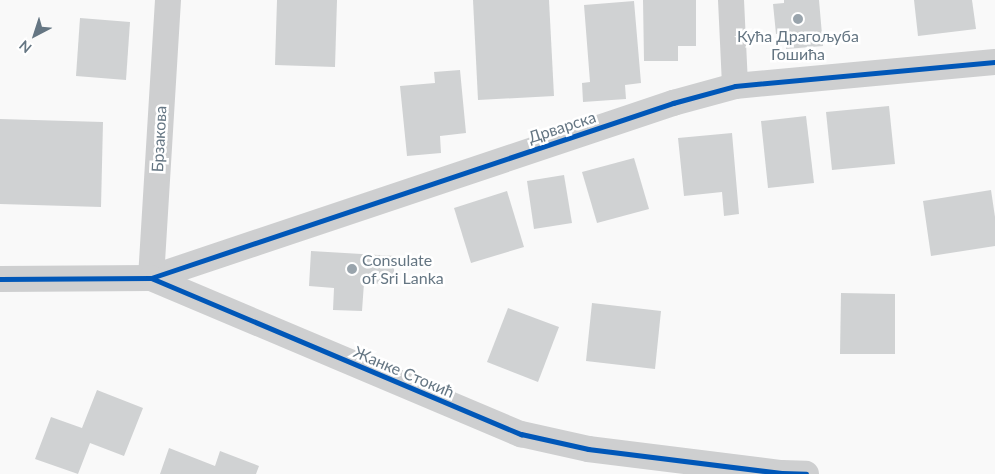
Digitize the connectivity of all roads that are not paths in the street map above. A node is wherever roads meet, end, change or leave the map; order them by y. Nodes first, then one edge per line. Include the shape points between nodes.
1 (168, 0) edge
2 (730, 0) edge
3 (995, 62) edge
4 (736, 86) junction
5 (151, 278) junction
6 (0, 279) edge
7 (782, 474) edge
8 (806, 474) edge

1 - 5 street, Брзакова
2 - 4 street
3 - 4 street, Дрварска
4 - 5 street, Дрварска via 673,103
5 - 6 street, Жанке Стокић
5 - 7 street, Жанке Стокић via 521,434 588,449
7 - 8 street, Жанке Стокић

